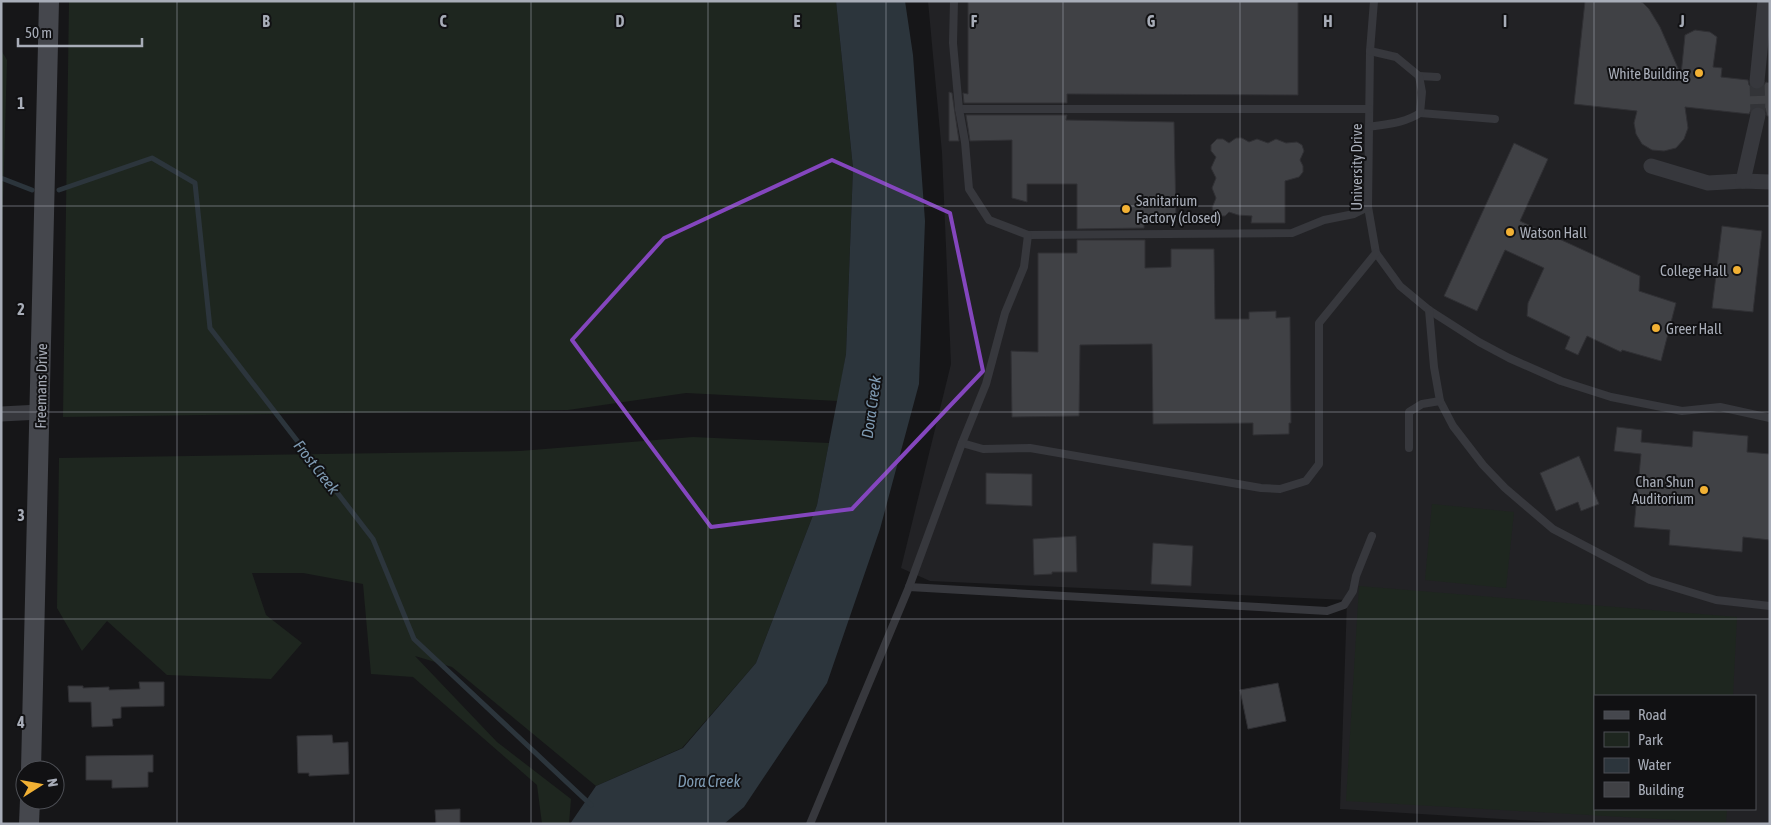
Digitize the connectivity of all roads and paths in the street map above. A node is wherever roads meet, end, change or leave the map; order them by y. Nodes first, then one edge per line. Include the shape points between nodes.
1 (50, 1) edge
2 (954, 1) edge
3 (1374, 1) edge
4 (1765, 1) edge
5 (1370, 51) junction
6 (1419, 76) junction
7 (1438, 77) dead end
8 (1758, 81) tunnel mouth
9 (959, 109) junction
10 (1369, 109) junction
11 (1420, 113) junction
12 (1758, 115) tunnel mouth
13 (1495, 119) dead end
14 (1369, 127) junction
15 (1652, 166) dead end
16 (1743, 181) junction
17 (1770, 182) edge
18 (1368, 207) junction
19 (1028, 235) junction
20 (1376, 253) junction
21 (1429, 310) junction
22 (1440, 401) junction
23 (40, 412) junction
24 (1, 414) edge
25 (1770, 418) edge
26 (962, 443) junction
27 (1409, 448) dead end
28 (1372, 536) dead end
29 (909, 587) junction
30 (1770, 606) edge
31 (31, 760) edge
32 (30, 810) edge
33 (29, 824) edge
34 (810, 824) edge

1 - 23 main road, Freemans Drive
2 - 9 lane via 953,43
3 - 5 lane, University Drive
4 - 8 street
5 - 6 lane via 1396,57
5 - 10 lane, University Drive
6 - 7 lane
6 - 11 lane via 1422,92
9 - 10 lane
9 - 19 lane via 969,189 989,220
10 - 14 lane, University Drive
11 - 13 lane
11 - 14 lane via 1392,124
12 - 16 street
14 - 18 lane, University Drive
15 - 16 street via 1708,183
16 - 17 street
18 - 19 lane via 1292,233
18 - 20 lane, University Drive
19 - 26 lane via 1024,267 1005,313 986,384
20 - 21 lane, University Drive via 1400,286
20 - 26 lane via 1319,323 1319,464 1306,482 1280,489 1261,488 1030,448 983,449
21 - 22 lane
21 - 25 lane, University Drive via 1509,358 1561,381 1611,397 1682,411 1720,407
22 - 27 lane via 1422,404 1409,412
22 - 30 lane via 1453,426 1483,465 1504,488 1553,529 1650,580 1716,600
23 - 24 street
23 - 31 main road, Freemans Drive
26 - 29 lane
28 - 29 lane via 1356,576 1354,591 1344,605 1327,610
29 - 34 lane
32 - 33 main road

